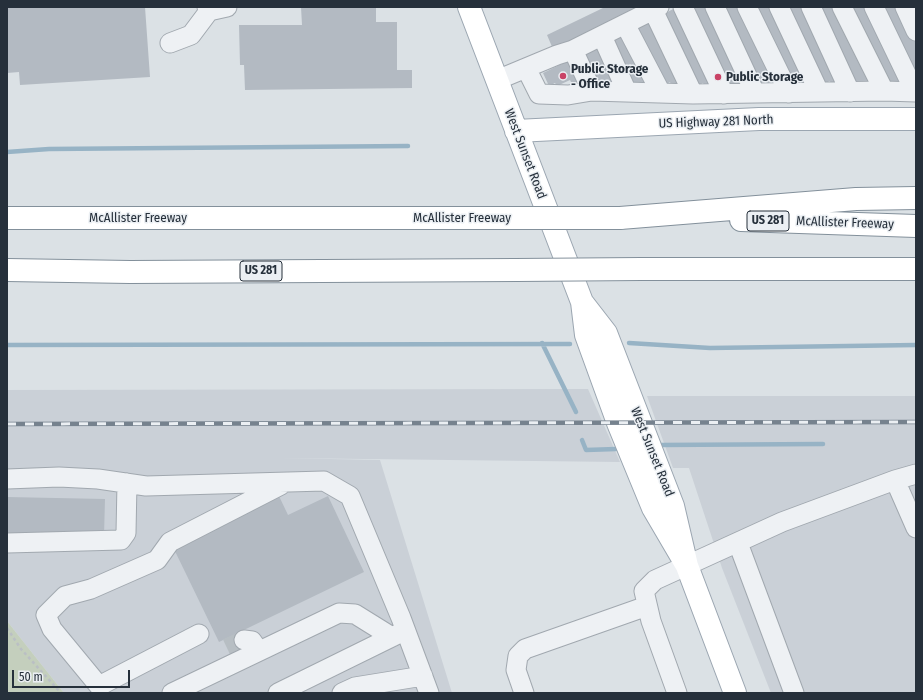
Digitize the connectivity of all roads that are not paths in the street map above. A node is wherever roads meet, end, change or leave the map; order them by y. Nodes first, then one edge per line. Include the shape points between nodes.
1 (227, 7) edge
2 (469, 7) edge
3 (683, 7) edge
4 (715, 7) edge
5 (747, 7) edge
6 (779, 7) edge
7 (811, 7) edge
8 (842, 7) edge
9 (874, 7) edge
10 (905, 7) edge
11 (208, 9) edge
12 (656, 9) edge
13 (625, 24) junction
14 (916, 31) edge
15 (602, 36) junction
16 (170, 43) dead end
17 (573, 50) junction
18 (526, 68) junction
19 (497, 80) junction
20 (592, 91) junction
21 (884, 91) junction
22 (627, 92) junction
23 (819, 92) junction
24 (850, 92) junction
25 (916, 92) edge
26 (661, 93) junction
27 (755, 93) junction
28 (789, 93) junction
29 (693, 94) junction
30 (724, 94) junction
31 (916, 119) edge
32 (516, 131) junction
33 (916, 198) edge
34 (7, 218) edge
35 (620, 218) junction
36 (916, 226) edge
37 (916, 269) edge
38 (7, 270) edge
39 (916, 474) edge
40 (7, 479) edge
41 (895, 480) junction
42 (286, 482) junction
43 (127, 483) junction
44 (916, 528) edge
45 (7, 543) edge
46 (738, 543) junction
47 (687, 566) junction
48 (647, 606) junction
49 (399, 633) junction
50 (199, 634) dead end
51 (244, 640) dead end
52 (259, 651) junction
53 (426, 685) edge
54 (102, 690) edge
55 (352, 691) edge
56 (172, 693) edge
57 (278, 693) edge
58 (524, 693) edge
59 (677, 693) edge
60 (736, 693) edge
61 (794, 693) edge

1 - 11 lane
2 - 19 main road, West Sunset Road
3 - 30 lane
4 - 27 lane
5 - 28 lane
6 - 23 lane
7 - 24 lane
8 - 21 lane
9 - 25 lane
10 - 14 lane
11 - 16 lane via 191,35
12 - 13 lane
12 - 29 lane
13 - 15 lane
13 - 26 lane
15 - 17 lane
15 - 22 lane
17 - 18 lane
17 - 20 lane
18 - 19 lane
18 - 20 lane via 538,94 568,95
19 - 32 main road, West Sunset Road
20 - 22 lane
21 - 24 lane
21 - 25 lane
22 - 26 lane
23 - 24 lane
23 - 28 lane
26 - 29 lane
27 - 28 lane
27 - 30 lane
29 - 30 lane
31 - 32 main road, US Highway 281 North via 759,119
32 - 47 main road, West Sunset Road via 582,302 606,333 673,506
33 - 35 main road via 856,199
34 - 35 main road, McAllister Freeway / US 281, bridge
35 - 36 main road, McAllister Freeway / US 281
37 - 38 main road, US 281, bridge via 130,272
39 - 41 lane
40 - 43 lane via 59,477
41 - 44 lane
41 - 46 lane via 782,522
42 - 43 lane via 146,486
42 - 49 lane via 324,481 350,496
42 - 54 lane via 170,542 157,560 91,589 65,596 46,615 52,629
43 - 45 lane via 126,533 121,540
46 - 47 lane
46 - 61 lane
47 - 48 lane via 655,580 644,591
47 - 60 main road, West Sunset Road
48 - 58 lane via 526,649 518,656 516,670
48 - 59 lane
49 - 52 lane via 355,614 339,613
49 - 53 lane
49 - 57 lane
50 - 54 lane
51 - 52 lane via 252,641
52 - 56 lane via 228,657
53 - 55 lane

